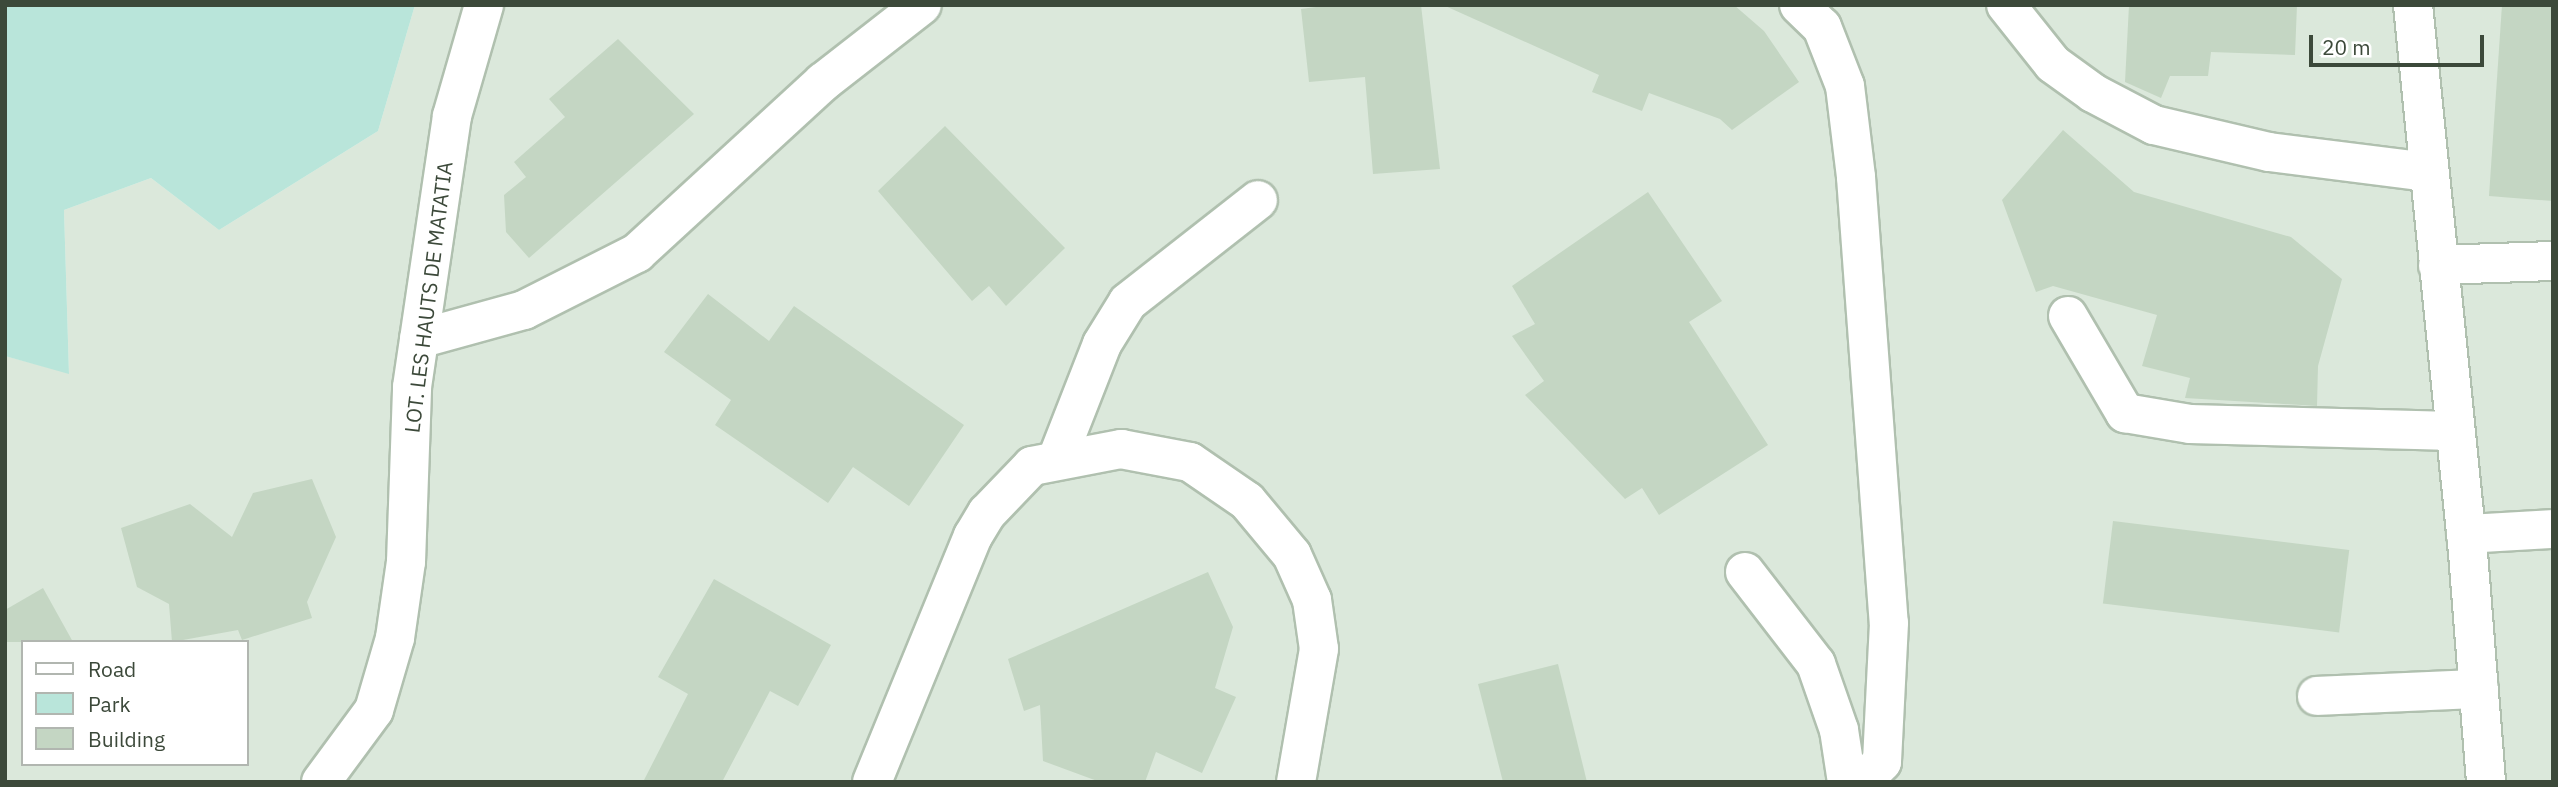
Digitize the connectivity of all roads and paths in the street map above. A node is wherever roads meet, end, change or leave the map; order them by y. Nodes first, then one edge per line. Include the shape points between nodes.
1 (484, 5) edge
2 (922, 5) edge
3 (1799, 5) edge
4 (2006, 5) edge
5 (2413, 5) edge
6 (2427, 172) junction
7 (1258, 200) dead end
8 (2553, 261) edge
9 (2438, 265) junction
10 (2068, 316) dead end
11 (419, 339) junction
12 (2453, 431) junction
13 (1056, 459) junction
14 (2553, 529) edge
15 (2466, 534) junction
16 (1745, 572) dead end
17 (2479, 689) junction
18 (2317, 696) dead end
19 (321, 782) edge
20 (872, 782) edge
21 (1296, 782) edge
22 (1847, 782) edge
23 (1862, 782) edge
24 (2486, 782) edge

1 - 11 street, LOT. LES HAUTS DE MATATIA via 452,116
2 - 11 street via 823,82 637,253 524,310
3 - 23 street via 1822,27 1845,86 1857,177 1889,624 1882,762
4 - 6 street via 2053,64 2093,93 2154,125 2269,152
5 - 6 street
6 - 9 street
7 - 13 street via 1128,302 1102,344
8 - 9 street
9 - 12 street
10 - 12 street via 2125,413 2190,424
11 - 19 street, LOT. LES HAUTS DE MATATIA via 409,411 407,562 395,638 374,710
12 - 15 street
13 - 20 street via 1032,466 987,513 973,536
13 - 21 street via 1121,449 1190,462 1247,500 1277,535 1302,578 1318,624 1319,649
14 - 15 street
15 - 17 street
16 - 22 street via 1816,664 1839,730
17 - 18 street
17 - 24 street

